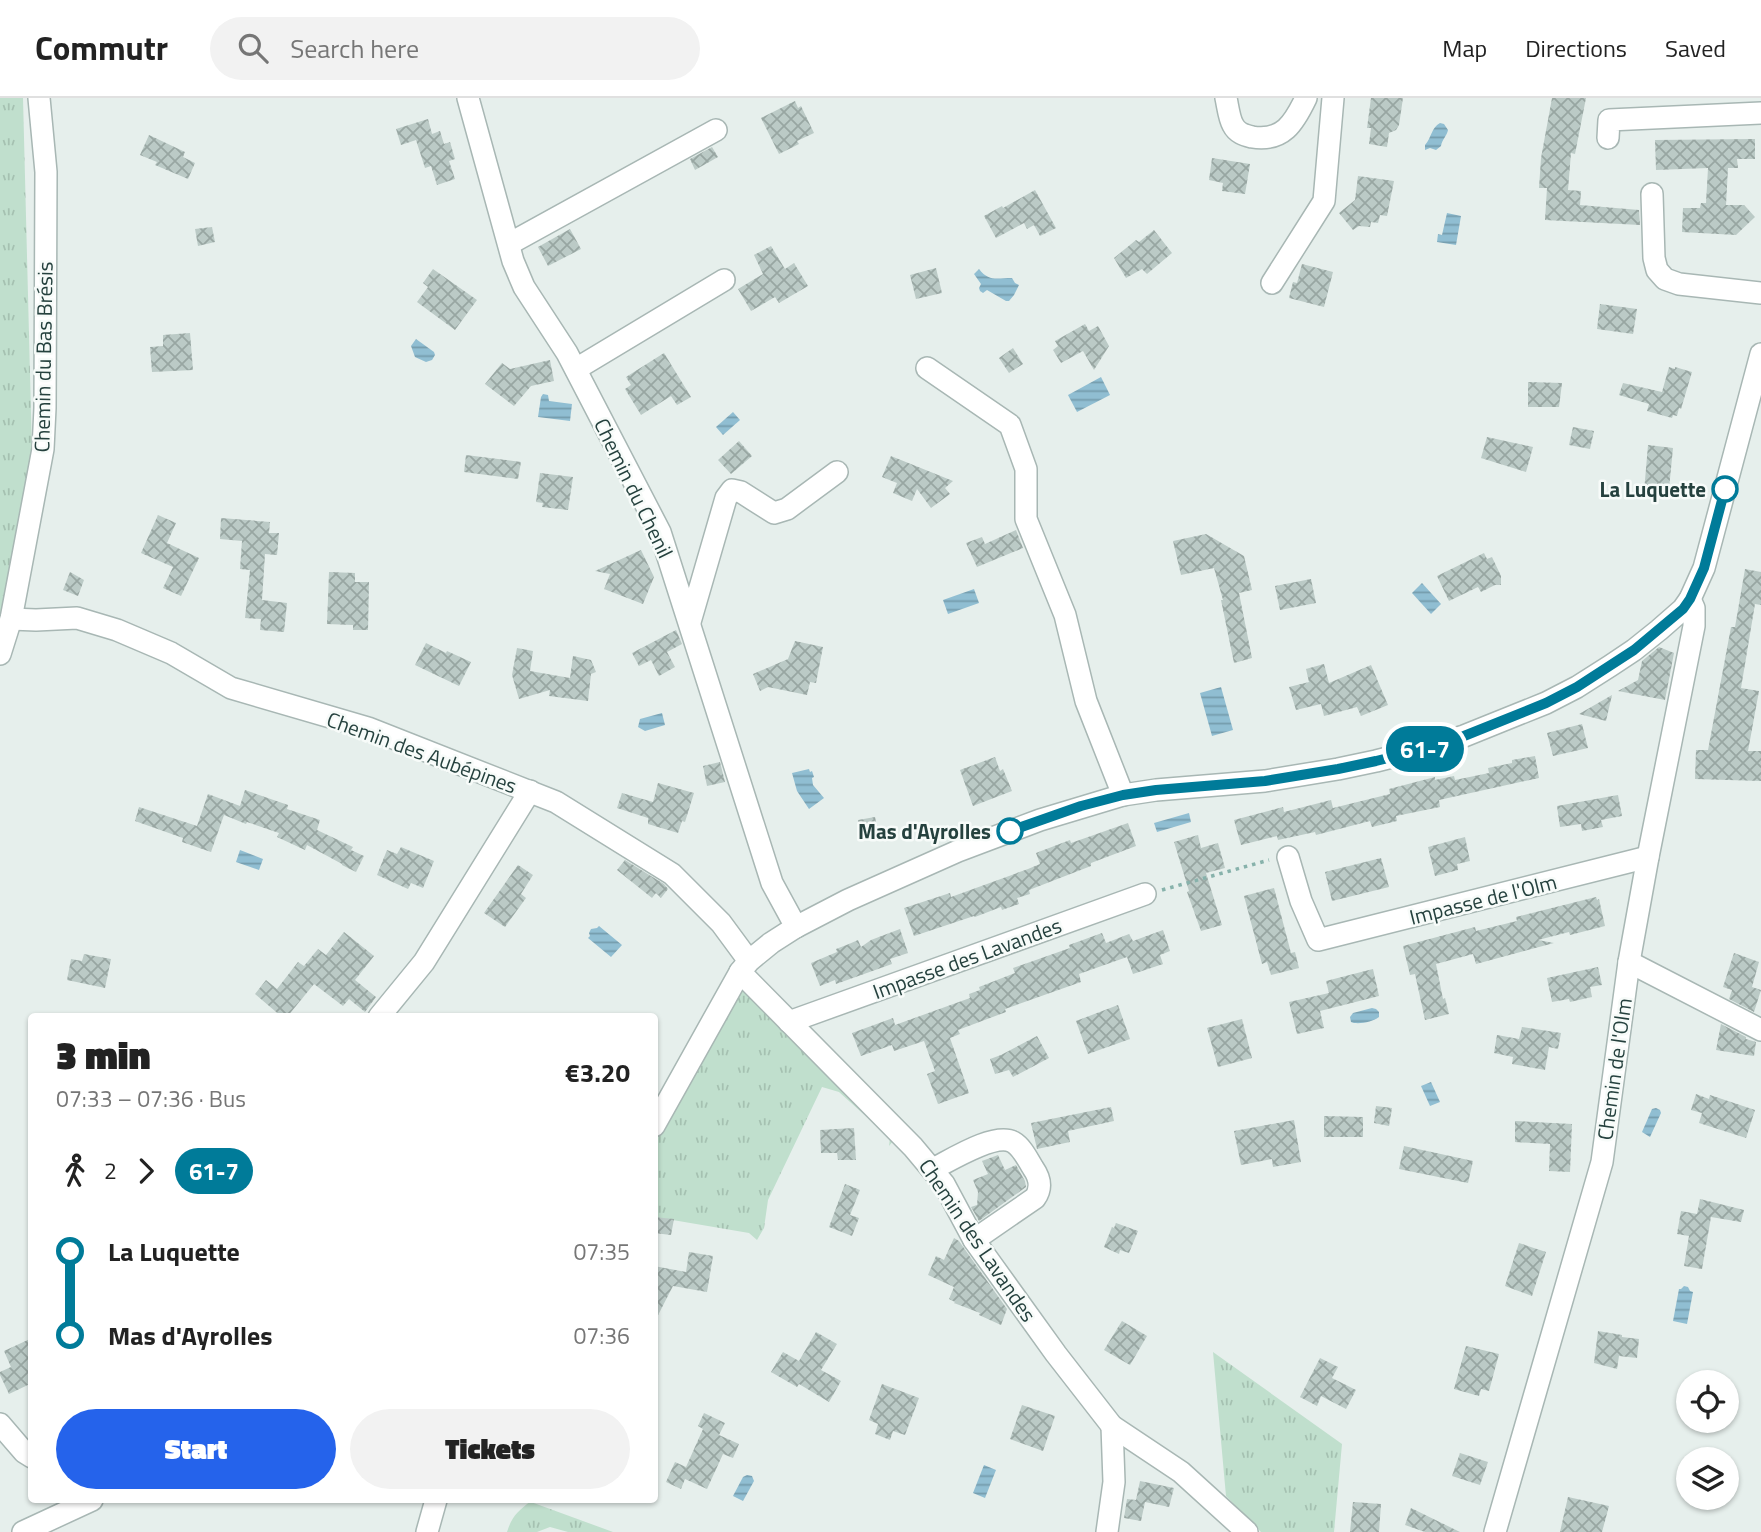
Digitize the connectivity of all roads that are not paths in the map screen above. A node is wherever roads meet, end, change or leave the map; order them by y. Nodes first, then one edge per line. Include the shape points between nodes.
1 (39, 98) edge
2 (468, 98) edge
3 (1226, 98) edge
4 (1306, 98) edge
5 (1333, 98) edge
6 (1761, 113) edge
7 (716, 130) dead end
8 (1608, 138) dead end
9 (1652, 194) dead end
10 (509, 244) junction
11 (724, 280) dead end
12 (1272, 283) dead end
13 (1761, 292) edge
14 (1761, 355) edge
15 (576, 369) junction
16 (927, 369) dead end
17 (1752, 417) edge
18 (837, 472) dead end
19 (1690, 599) junction
20 (11, 619) junction
21 (690, 622) junction
22 (0, 654) edge
23 (530, 791) junction
24 (1123, 795) junction
25 (1289, 857) road end
26 (1648, 857) junction
27 (1145, 894) road end
28 (796, 927) junction
29 (1629, 961) junction
30 (744, 967) junction
31 (382, 1013) edge
32 (789, 1022) junction
33 (1761, 1030) edge
34 (658, 1118) edge
35 (933, 1169) junction
36 (974, 1240) junction
37 (0, 1424) edge
38 (1112, 1426) junction
39 (28, 1454) edge
40 (85, 1503) edge
41 (435, 1503) edge
42 (23, 1532) edge
43 (427, 1532) edge
44 (1107, 1532) edge
45 (1247, 1532) edge
46 (1495, 1532) edge

1 - 20 street, Chemin du Bas Brésis via 46,172 46,394 43,449
2 - 10 street, Chemin du Chenil
3 - 4 street via 1241,134 1269,137 1283,133
5 - 12 street via 1324,201
6 - 8 street via 1609,120
7 - 10 street
9 - 13 street via 1654,258 1665,279
10 - 15 street, Chemin du Chenil via 524,286
11 - 15 street
14 - 17 street
15 - 21 street, Chemin du Chenil via 660,532
16 - 24 street via 1010,425 1026,469 1026,519 1065,615 1086,701
17 - 19 street
18 - 21 street via 787,509 774,513 732,489
19 - 24 street via 1634,650 1577,687 1464,736 1338,769
19 - 26 street, Chemin de l'Olm via 1694,626
20 - 22 street, Chemin du Bas Brésis
20 - 23 street, Chemin des Aubépines via 77,618 107,627 171,653 231,688 368,728
21 - 28 street, Chemin du Chenil via 772,883
23 - 30 street, Chemin des Aubépines via 556,802 672,874 721,923
23 - 31 street via 424,961
24 - 28 street via 958,851
25 - 26 street, Impasse de l'Olm via 1318,940
26 - 29 street, Chemin de l'Olm
27 - 32 street, Impasse des Lavandes
28 - 30 street
29 - 33 street
29 - 46 street, Chemin de l'Olm via 1602,1161
30 - 32 street, Chemin des Lavandes
30 - 34 street
32 - 35 street, Chemin des Lavandes
35 - 36 street, Chemin des Lavandes
35 - 36 street via 1004,1139 1018,1146 1037,1174 1040,1188 1035,1198
36 - 38 street, Chemin des Lavandes
37 - 39 street
38 - 44 street via 1114,1482
38 - 45 street, Chemin des Lavandes via 1181,1472
40 - 42 street
41 - 43 street

